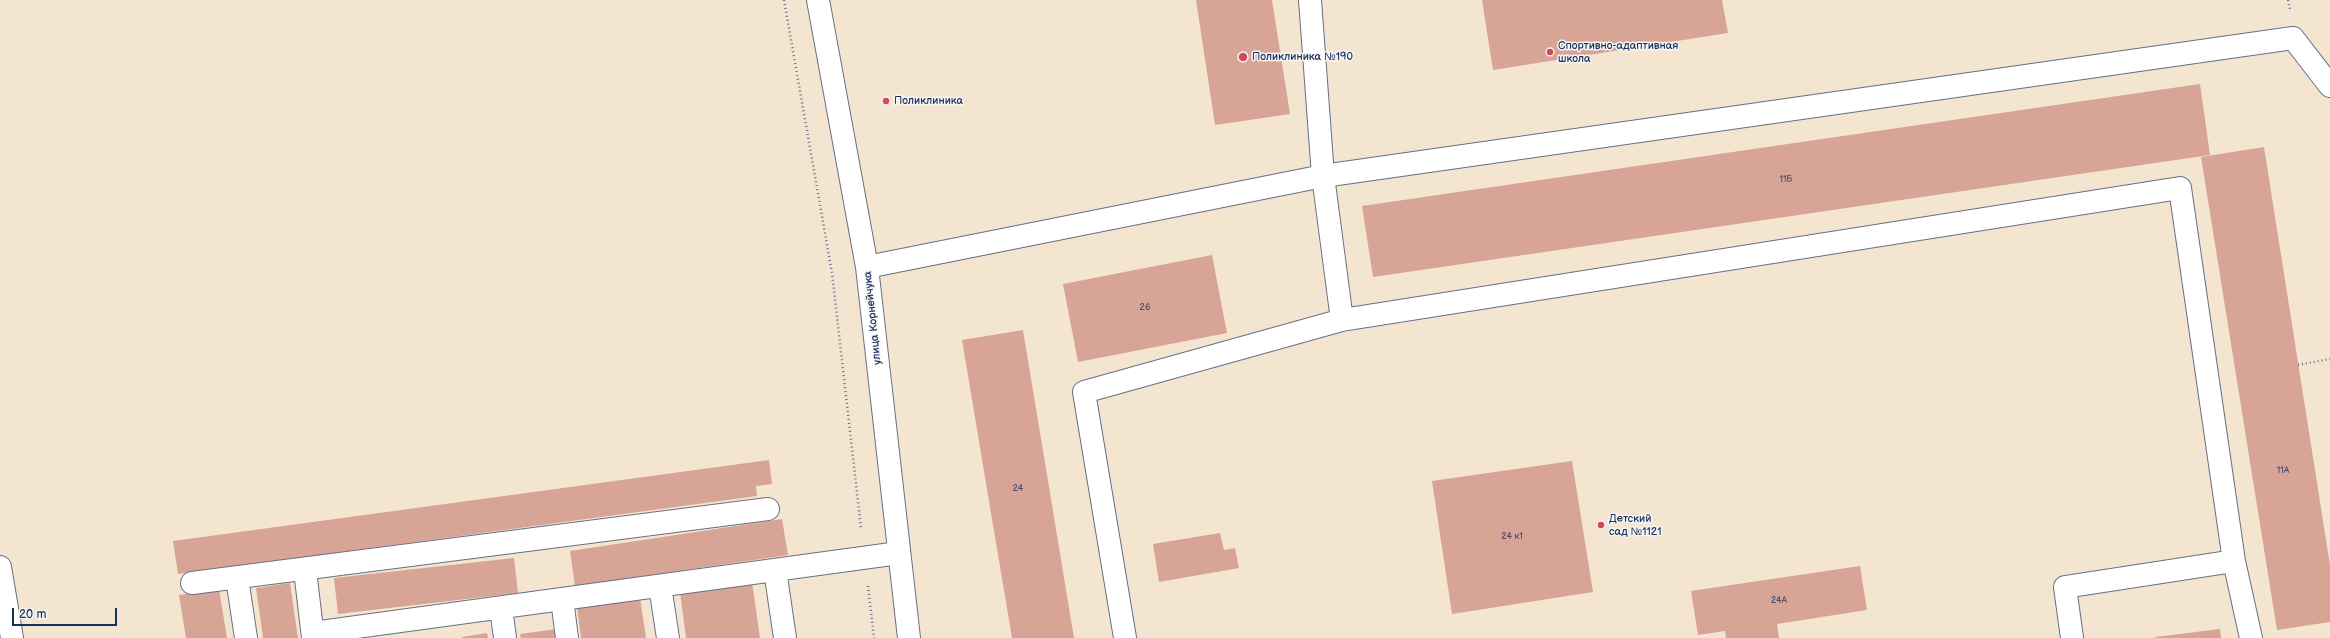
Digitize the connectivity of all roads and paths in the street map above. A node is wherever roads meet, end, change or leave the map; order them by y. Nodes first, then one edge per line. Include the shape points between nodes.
1 (784, 0) edge
2 (818, 0) edge
3 (1310, 0) edge
4 (2330, 86) edge
5 (1323, 176) junction
6 (867, 267) junction
7 (1342, 320) junction
8 (2330, 359) edge
9 (2298, 365) dead end
10 (768, 509) dead end
11 (899, 553) junction
12 (865, 558) junction
13 (2234, 561) junction
14 (0, 567) edge
15 (305, 570) junction
16 (775, 570) junction
17 (237, 578) junction
18 (192, 584) dead end
19 (660, 586) junction
20 (562, 600) junction
21 (500, 608) junction
22 (408, 629) edge
23 (313, 636) edge
24 (12, 638) edge
25 (246, 638) edge
26 (505, 638) edge
27 (568, 638) edge
28 (668, 638) edge
29 (785, 638) edge
30 (874, 638) edge
31 (909, 638) edge
32 (1125, 638) edge
33 (2072, 638) edge
34 (2251, 638) edge

1 - 12 path via 832,273
2 - 6 main road, улица Корнейчука
3 - 5 main road
4 - 5 main road via 2293,38
5 - 6 main road
5 - 7 main road
6 - 11 main road, улица Корнейчука
7 - 13 main road via 2180,188
7 - 32 main road via 1084,392
8 - 9 path
10 - 15 main road
11 - 12 main road
11 - 31 main road, улица Корнейчука
12 - 16 main road
12 - 30 path
13 - 33 main road via 2065,587
13 - 34 main road
14 - 24 main road
15 - 17 main road
15 - 23 main road
16 - 19 main road
16 - 29 main road
17 - 18 main road
17 - 25 main road
19 - 20 main road
19 - 28 main road
20 - 21 main road
20 - 27 main road
21 - 22 main road
21 - 26 main road
22 - 23 main road

